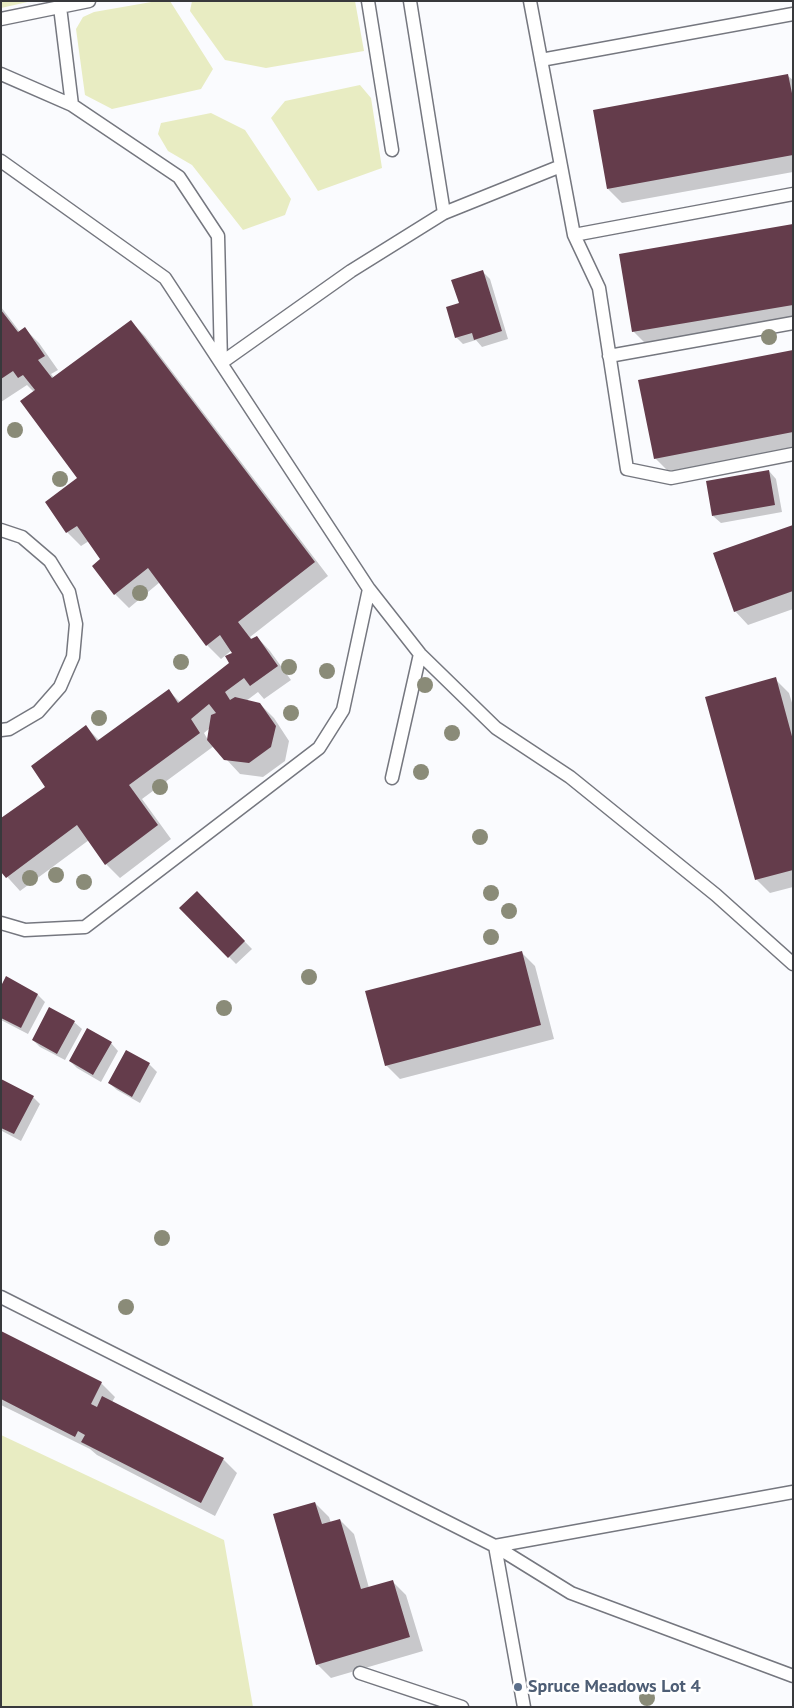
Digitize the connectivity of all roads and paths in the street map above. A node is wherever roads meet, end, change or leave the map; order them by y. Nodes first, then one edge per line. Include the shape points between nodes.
1 (89, 1) edge
2 (368, 1) edge
3 (410, 1) edge
4 (530, 1) edge
5 (60, 7) junction
6 (793, 14) edge
7 (1, 19) edge
8 (541, 60) junction
9 (1, 74) edge
10 (72, 105) junction
11 (392, 150) dead end
12 (1, 161) edge
13 (562, 166) junction
14 (793, 194) edge
15 (444, 212) junction
16 (574, 235) junction
17 (793, 323) edge
18 (610, 356) junction
19 (221, 363) junction
20 (793, 454) edge
21 (1, 530) edge
22 (370, 589) junction
23 (420, 654) junction
24 (1, 730) edge
25 (392, 778) dead end
26 (1, 923) edge
27 (793, 964) edge
28 (1, 1297) edge
29 (793, 1492) edge
30 (495, 1546) junction
31 (360, 1673) dead end
32 (793, 1676) edge
33 (462, 1707) edge
34 (524, 1707) edge

1 - 5 lane
2 - 11 lane
3 - 15 lane
4 - 8 lane
5 - 7 lane
5 - 10 lane
6 - 8 lane
8 - 13 lane
9 - 10 lane
10 - 19 lane via 179,177 218,236
12 - 19 lane via 165,278
13 - 15 lane
13 - 16 lane
14 - 16 lane
15 - 19 lane via 351,271
16 - 18 lane via 599,288
17 - 18 lane
18 - 20 lane via 627,469 671,478
19 - 22 lane
21 - 24 lane via 22,538 50,560 69,592 76,624 73,657 60,687 38,712
22 - 23 lane
22 - 26 lane via 343,710 319,748 85,927 25,930
23 - 25 lane
23 - 27 lane via 496,728 570,777 716,895
28 - 30 lane
29 - 30 lane
30 - 32 lane via 571,1593
30 - 34 lane
31 - 33 lane

